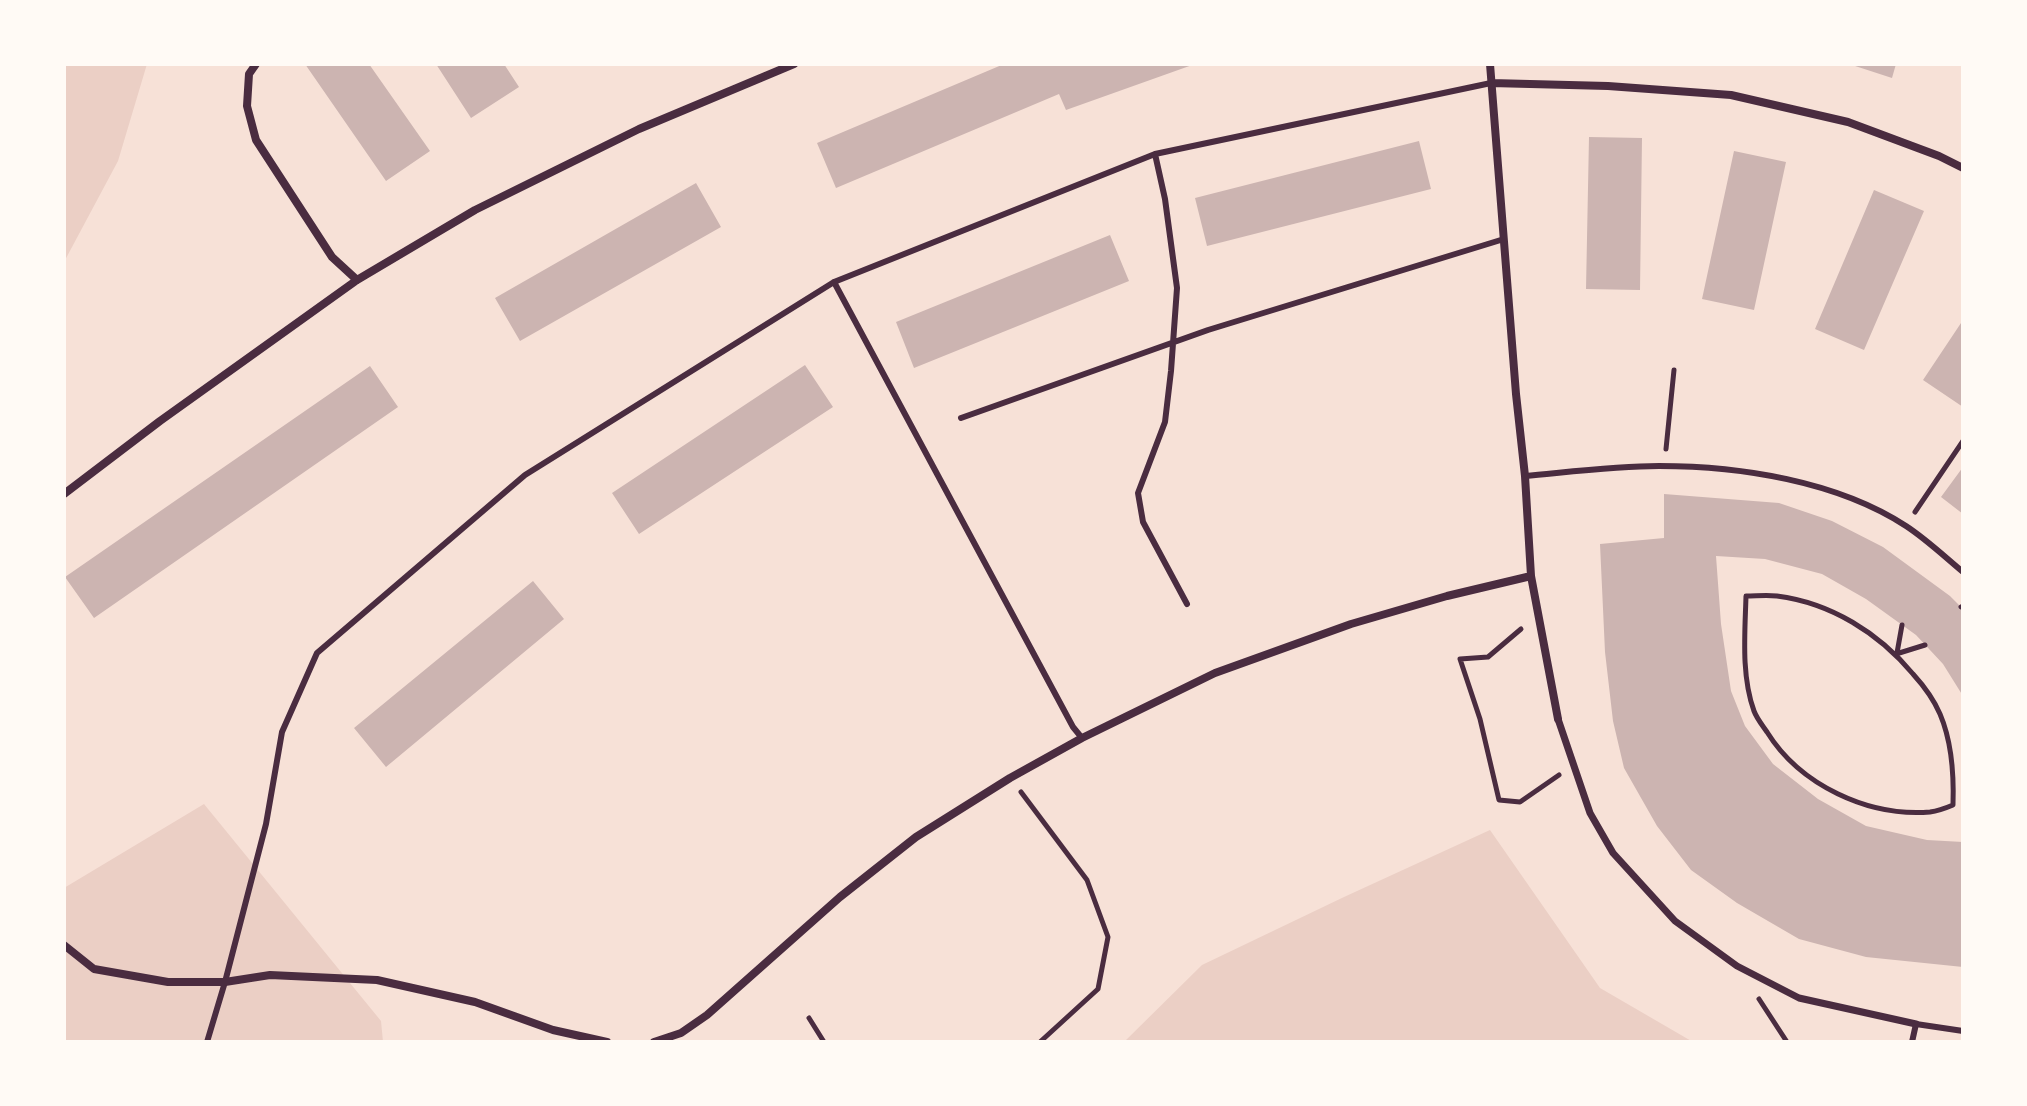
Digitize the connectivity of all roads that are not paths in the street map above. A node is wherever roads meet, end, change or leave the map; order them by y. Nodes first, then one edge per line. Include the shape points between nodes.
1 (256, 64) edge
2 (794, 64) edge
3 (1490, 64) edge
4 (1491, 83) junction
5 (1155, 154) junction
6 (1963, 168) edge
7 (1504, 239) junction
8 (357, 280) junction
9 (834, 282) junction
10 (961, 418) dead end
11 (1525, 476) junction
12 (64, 494) edge
13 (1963, 572) edge
14 (1531, 576) junction
15 (1187, 604) dead end
16 (1558, 719) joint
17 (1082, 738) junction
18 (64, 945) edge
19 (225, 982) junction
20 (1916, 1024) junction
21 (1963, 1031) edge
22 (207, 1042) edge
23 (607, 1042) edge
24 (654, 1042) edge
25 (1912, 1042) edge

1 - 8 street via 249,74 247,106 256,140 332,257
2 - 8 street via 639,129 475,210
3 - 4 street
4 - 5 lane
4 - 6 street via 1731,95 1848,122
4 - 7 street
5 - 9 lane
5 - 15 lane via 1177,288 1165,422 1138,493 1143,522
7 - 10 lane via 1208,330
7 - 11 street
8 - 12 street
9 - 17 lane
9 - 19 lane via 525,475 317,653 282,732 266,824
11 - 13 lane via 1664,466 1779,477 1868,506 1905,526
11 - 14 street
14 - 16 street
14 - 17 street via 1351,624 1242,663
16 - 20 street via 1590,813 1613,853 1675,921 1737,966 1799,998
17 - 24 street via 916,837 707,1015 681,1033
18 - 19 street via 94,969 168,982
19 - 22 lane
19 - 23 street via 270,975 377,980 475,1002 553,1030
20 - 21 lane
20 - 25 lane

